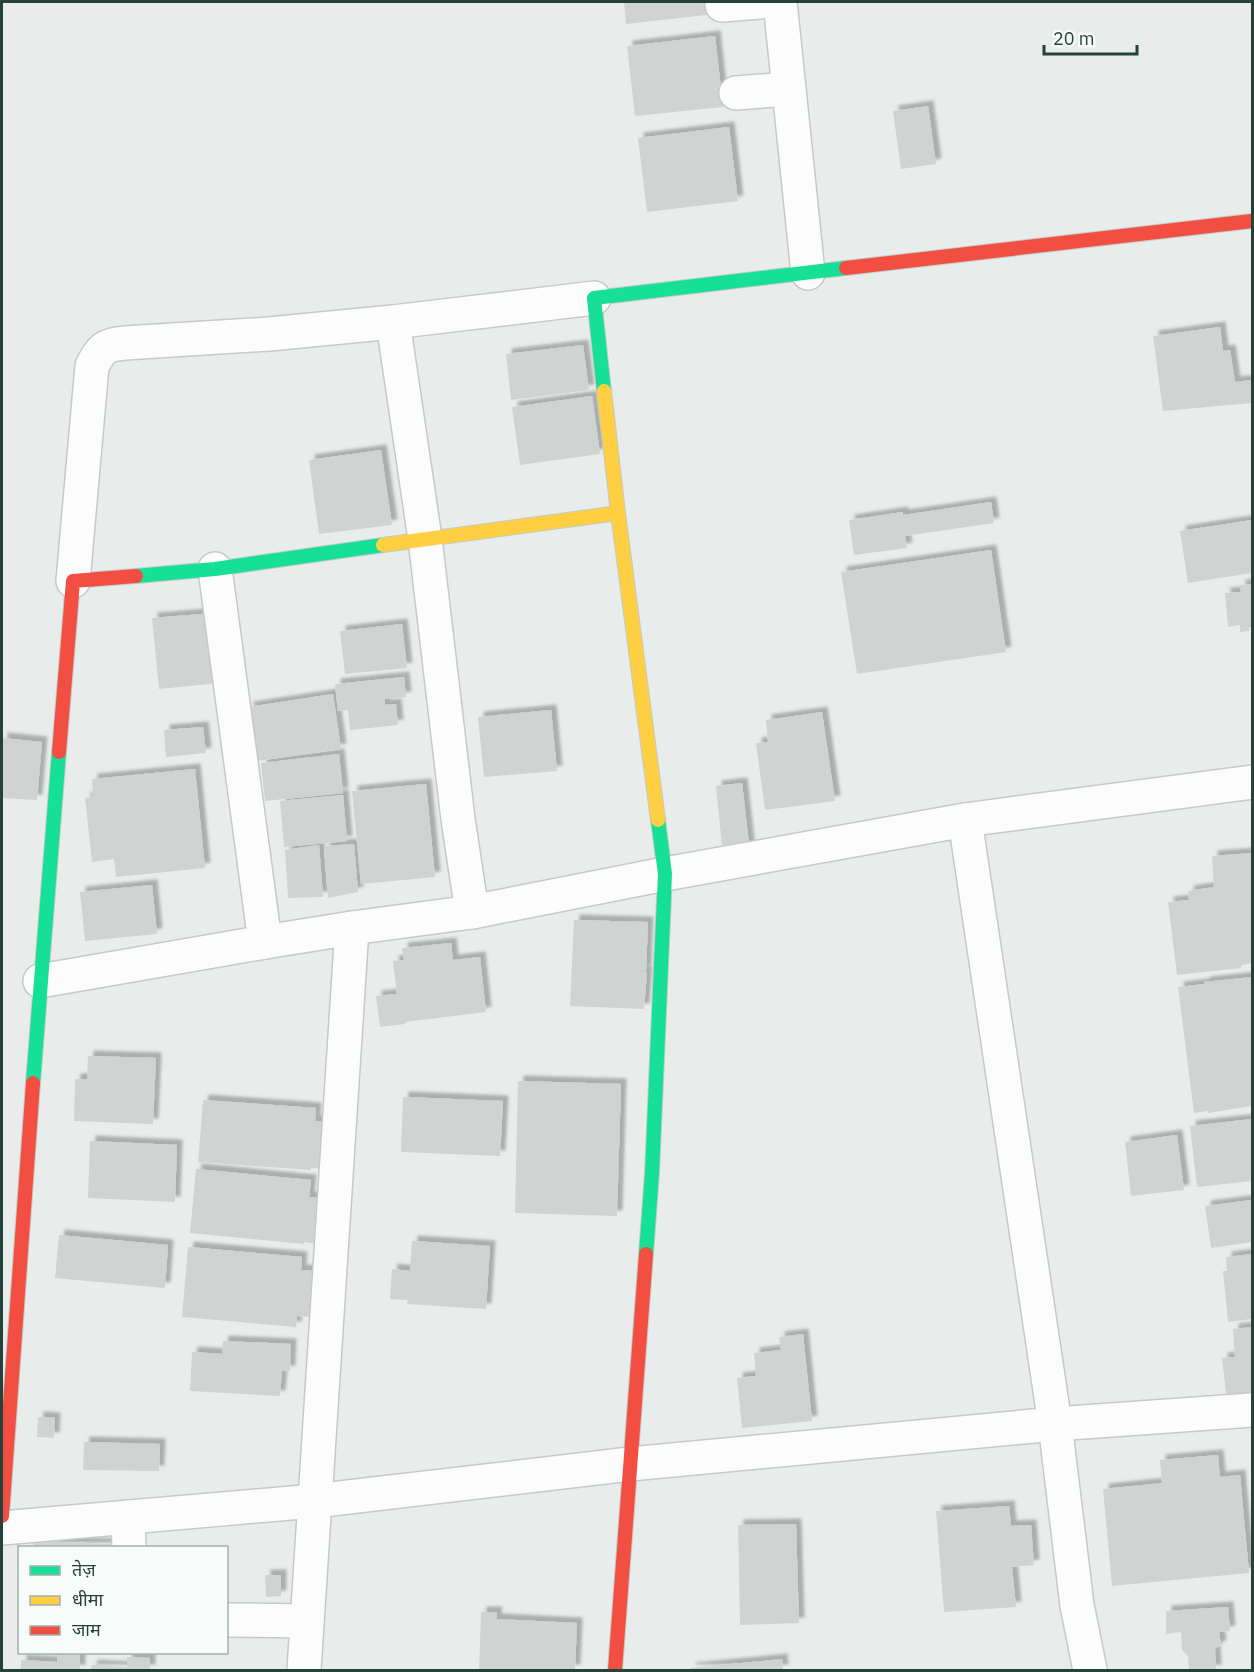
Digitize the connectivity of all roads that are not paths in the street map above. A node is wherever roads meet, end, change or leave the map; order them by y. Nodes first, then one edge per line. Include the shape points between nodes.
1 (760, 2) edge
2 (780, 2) edge
3 (722, 5) dead end
4 (789, 89) junction
5 (736, 93) dead end
6 (1252, 221) edge
7 (808, 273) junction
8 (594, 298) junction
9 (393, 322) junction
10 (618, 513) junction
11 (425, 539) junction
12 (215, 569) junction
13 (73, 581) junction
14 (1252, 782) edge
15 (965, 820) junction
16 (665, 873) junction
17 (472, 912) junction
18 (351, 928) junction
19 (265, 942) junction
20 (40, 981) junction
21 (1252, 1410) edge
22 (1055, 1424) junction
23 (630, 1464) junction
24 (314, 1501) junction
25 (2, 1516) edge
26 (2, 1528) edge
27 (129, 1532) edge
28 (228, 1620) edge
29 (307, 1621) junction
30 (303, 1671) edge
31 (615, 1671) edge
32 (1090, 1671) edge

1 - 3 street
2 - 4 street
4 - 5 street
4 - 7 street
6 - 7 street
7 - 8 street
8 - 9 street
8 - 10 street
9 - 11 street
9 - 13 street via 102,348 92,366
10 - 11 street
10 - 16 street
11 - 12 street
11 - 17 street
12 - 13 street
12 - 19 street
13 - 20 street
14 - 15 street
15 - 16 street
15 - 22 street
16 - 17 street
16 - 23 street via 651,1173
17 - 18 street
18 - 19 street
18 - 24 street
19 - 20 street
20 - 25 street
21 - 22 street
22 - 23 street
22 - 32 street via 1077,1605
23 - 24 street
23 - 31 street
24 - 27 street
24 - 29 street
26 - 27 street
28 - 29 street
29 - 30 street

